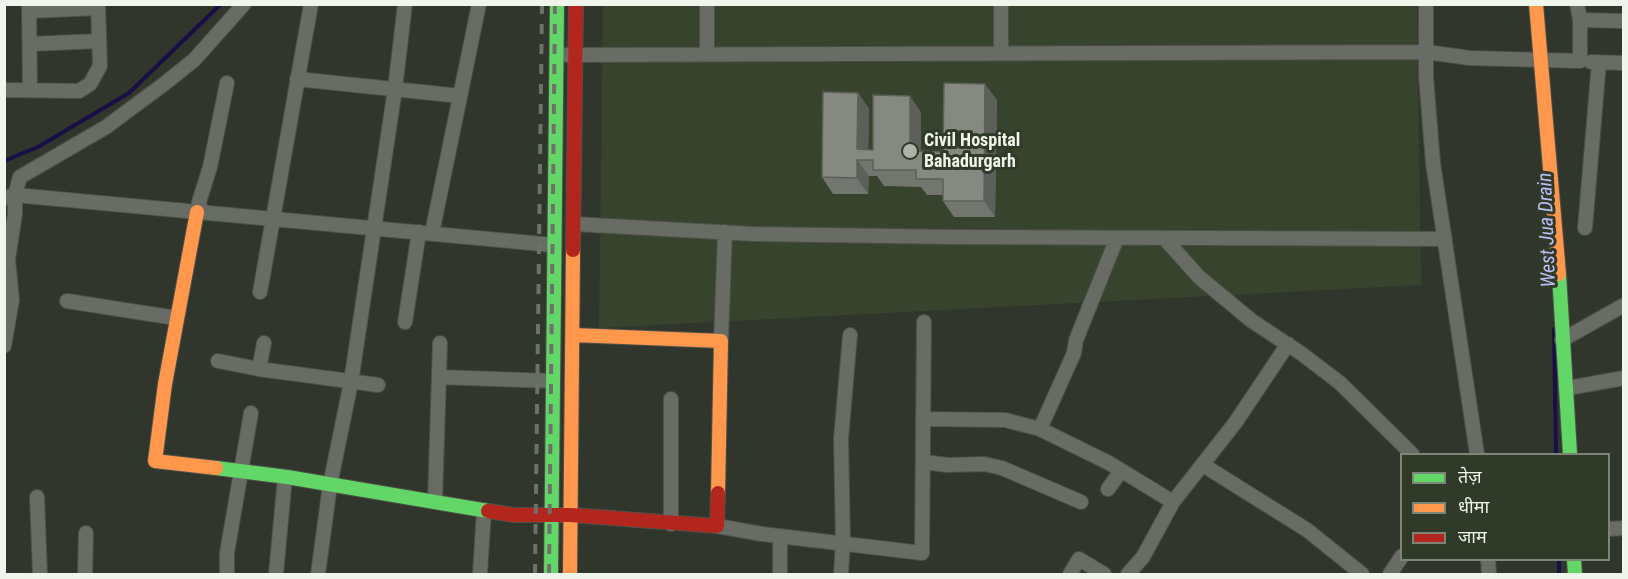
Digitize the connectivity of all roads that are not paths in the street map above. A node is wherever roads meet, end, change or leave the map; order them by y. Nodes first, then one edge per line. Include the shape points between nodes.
1 (244, 4) edge
2 (311, 4) edge
3 (405, 4) edge
4 (479, 4) edge
5 (556, 4) edge
6 (576, 4) edge
7 (707, 4) edge
8 (1001, 4) edge
9 (1426, 4) edge
10 (1536, 4) edge
11 (1576, 4) edge
12 (98, 6) edge
13 (63, 7) edge
14 (29, 8) edge
15 (1580, 20) junction
16 (1623, 21) edge
17 (99, 41) junction
18 (30, 44) junction
19 (1426, 52) junction
20 (1001, 53) junction
21 (707, 54) junction
22 (556, 55) junction
23 (575, 55) junction
24 (1543, 61) junction
25 (1580, 61) junction
26 (1599, 62) junction
27 (1623, 63) edge
28 (297, 79) junction
29 (226, 83) dead end
30 (395, 89) junction
31 (4, 90) edge
32 (30, 90) junction
33 (460, 96) junction
34 (10, 197) edge
35 (199, 212) junction
36 (272, 219) junction
37 (574, 224) junction
38 (374, 228) junction
39 (1585, 228) dead end
40 (725, 232) junction
41 (426, 233) junction
42 (1117, 238) junction
43 (1164, 238) junction
44 (1445, 239) junction
45 (553, 244) junction
46 (260, 292) dead end
47 (67, 301) dead end
48 (1623, 305) edge
49 (176, 318) junction
50 (405, 322) dead end
51 (924, 322) dead end
52 (573, 335) junction
53 (849, 335) dead end
54 (1562, 340) junction
55 (721, 341) junction
56 (264, 343) dead end
57 (440, 343) dead end
58 (1287, 344) junction
59 (4, 346) edge
60 (218, 361) dead end
61 (259, 369) junction
62 (439, 377) junction
63 (1623, 378) edge
64 (552, 381) junction
65 (351, 382) junction
66 (378, 385) dead end
67 (1568, 388) junction
68 (671, 399) dead end
69 (251, 413) dead end
70 (923, 419) junction
71 (1040, 429) junction
72 (1411, 453) edge
73 (1477, 453) edge
74 (1570, 453) edge
75 (923, 462) junction
76 (1203, 465) junction
77 (1121, 471) junction
78 (240, 472) junction
79 (285, 477) junction
80 (330, 484) junction
81 (1108, 489) dead end
82 (37, 497) dead end
83 (435, 501) junction
84 (1081, 502) dead end
85 (1173, 502) junction
86 (484, 510) junction
87 (571, 514) junction
88 (552, 516) junction
89 (671, 524) junction
90 (717, 526) junction
91 (86, 533) dead end
92 (780, 536) junction
93 (843, 543) junction
94 (1400, 558) edge
95 (40, 574) edge
96 (85, 574) edge
97 (227, 574) edge
98 (276, 574) edge
99 (318, 574) edge
100 (480, 574) edge
101 (551, 574) edge
102 (570, 574) edge
103 (780, 574) edge
104 (841, 574) edge
105 (1070, 574) edge
106 (1104, 574) edge
107 (1128, 574) edge
108 (1362, 574) edge
109 (1390, 574) edge

1 - 34 street via 194,60 106,127 20,177
2 - 28 street
3 - 30 street
4 - 33 street
5 - 22 main road
6 - 23 main road
7 - 21 street
8 - 20 street
9 - 19 street
10 - 24 main road
11 - 15 street
12 - 13 street
12 - 17 street
13 - 14 street
14 - 18 street
15 - 16 street
15 - 25 street
17 - 18 street
17 - 32 street via 100,66 90,84 79,91
18 - 32 street
19 - 20 street
19 - 24 street
19 - 44 street via 1433,164
20 - 21 street
21 - 23 street
22 - 23 street
22 - 45 main road
23 - 37 main road
24 - 25 street
24 - 54 main road
25 - 26 street
26 - 27 street
26 - 39 street
28 - 30 street
28 - 36 street
29 - 35 street
30 - 33 street
30 - 38 street
31 - 32 street
33 - 41 street
34 - 35 street
34 - 59 street via 15,214 8,259 12,300
35 - 36 street
35 - 49 main road
36 - 38 street
36 - 46 street
37 - 40 street
37 - 52 main road
38 - 41 street
38 - 65 street
40 - 42 street
40 - 55 street
41 - 45 street
41 - 50 street
42 - 43 street
42 - 71 street via 1074,353
43 - 44 street
43 - 58 street via 1200,277 1252,321
44 - 73 street
45 - 64 main road
47 - 49 street
48 - 54 street
49 - 78 main road via 155,461
51 - 70 street
52 - 55 main road
52 - 87 main road
53 - 93 street via 842,439
54 - 67 main road
55 - 90 main road
56 - 61 street
57 - 62 street
58 - 72 street via 1340,383
58 - 76 street
60 - 61 street
61 - 65 street
62 - 64 street
62 - 83 street
63 - 67 street
64 - 88 main road
65 - 66 street
65 - 80 street
67 - 74 main road
68 - 89 street
69 - 78 street
70 - 71 street via 1005,420
70 - 75 street
71 - 77 street
75 - 84 street via 1002,468
75 - 93 street via 922,553
76 - 85 street
76 - 108 street via 1307,530
77 - 81 street
77 - 85 street
78 - 79 main road
78 - 97 street
79 - 80 main road
79 - 98 street
80 - 83 main road
80 - 99 street
82 - 95 street
83 - 86 main road
85 - 107 street via 1143,557
86 - 88 main road
86 - 100 street
87 - 88 main road
87 - 89 main road
87 - 102 main road
88 - 101 main road
89 - 90 main road
90 - 92 street
91 - 96 street
92 - 93 street
92 - 103 street
93 - 104 street
94 - 109 street
105 - 106 street via 1078,559

